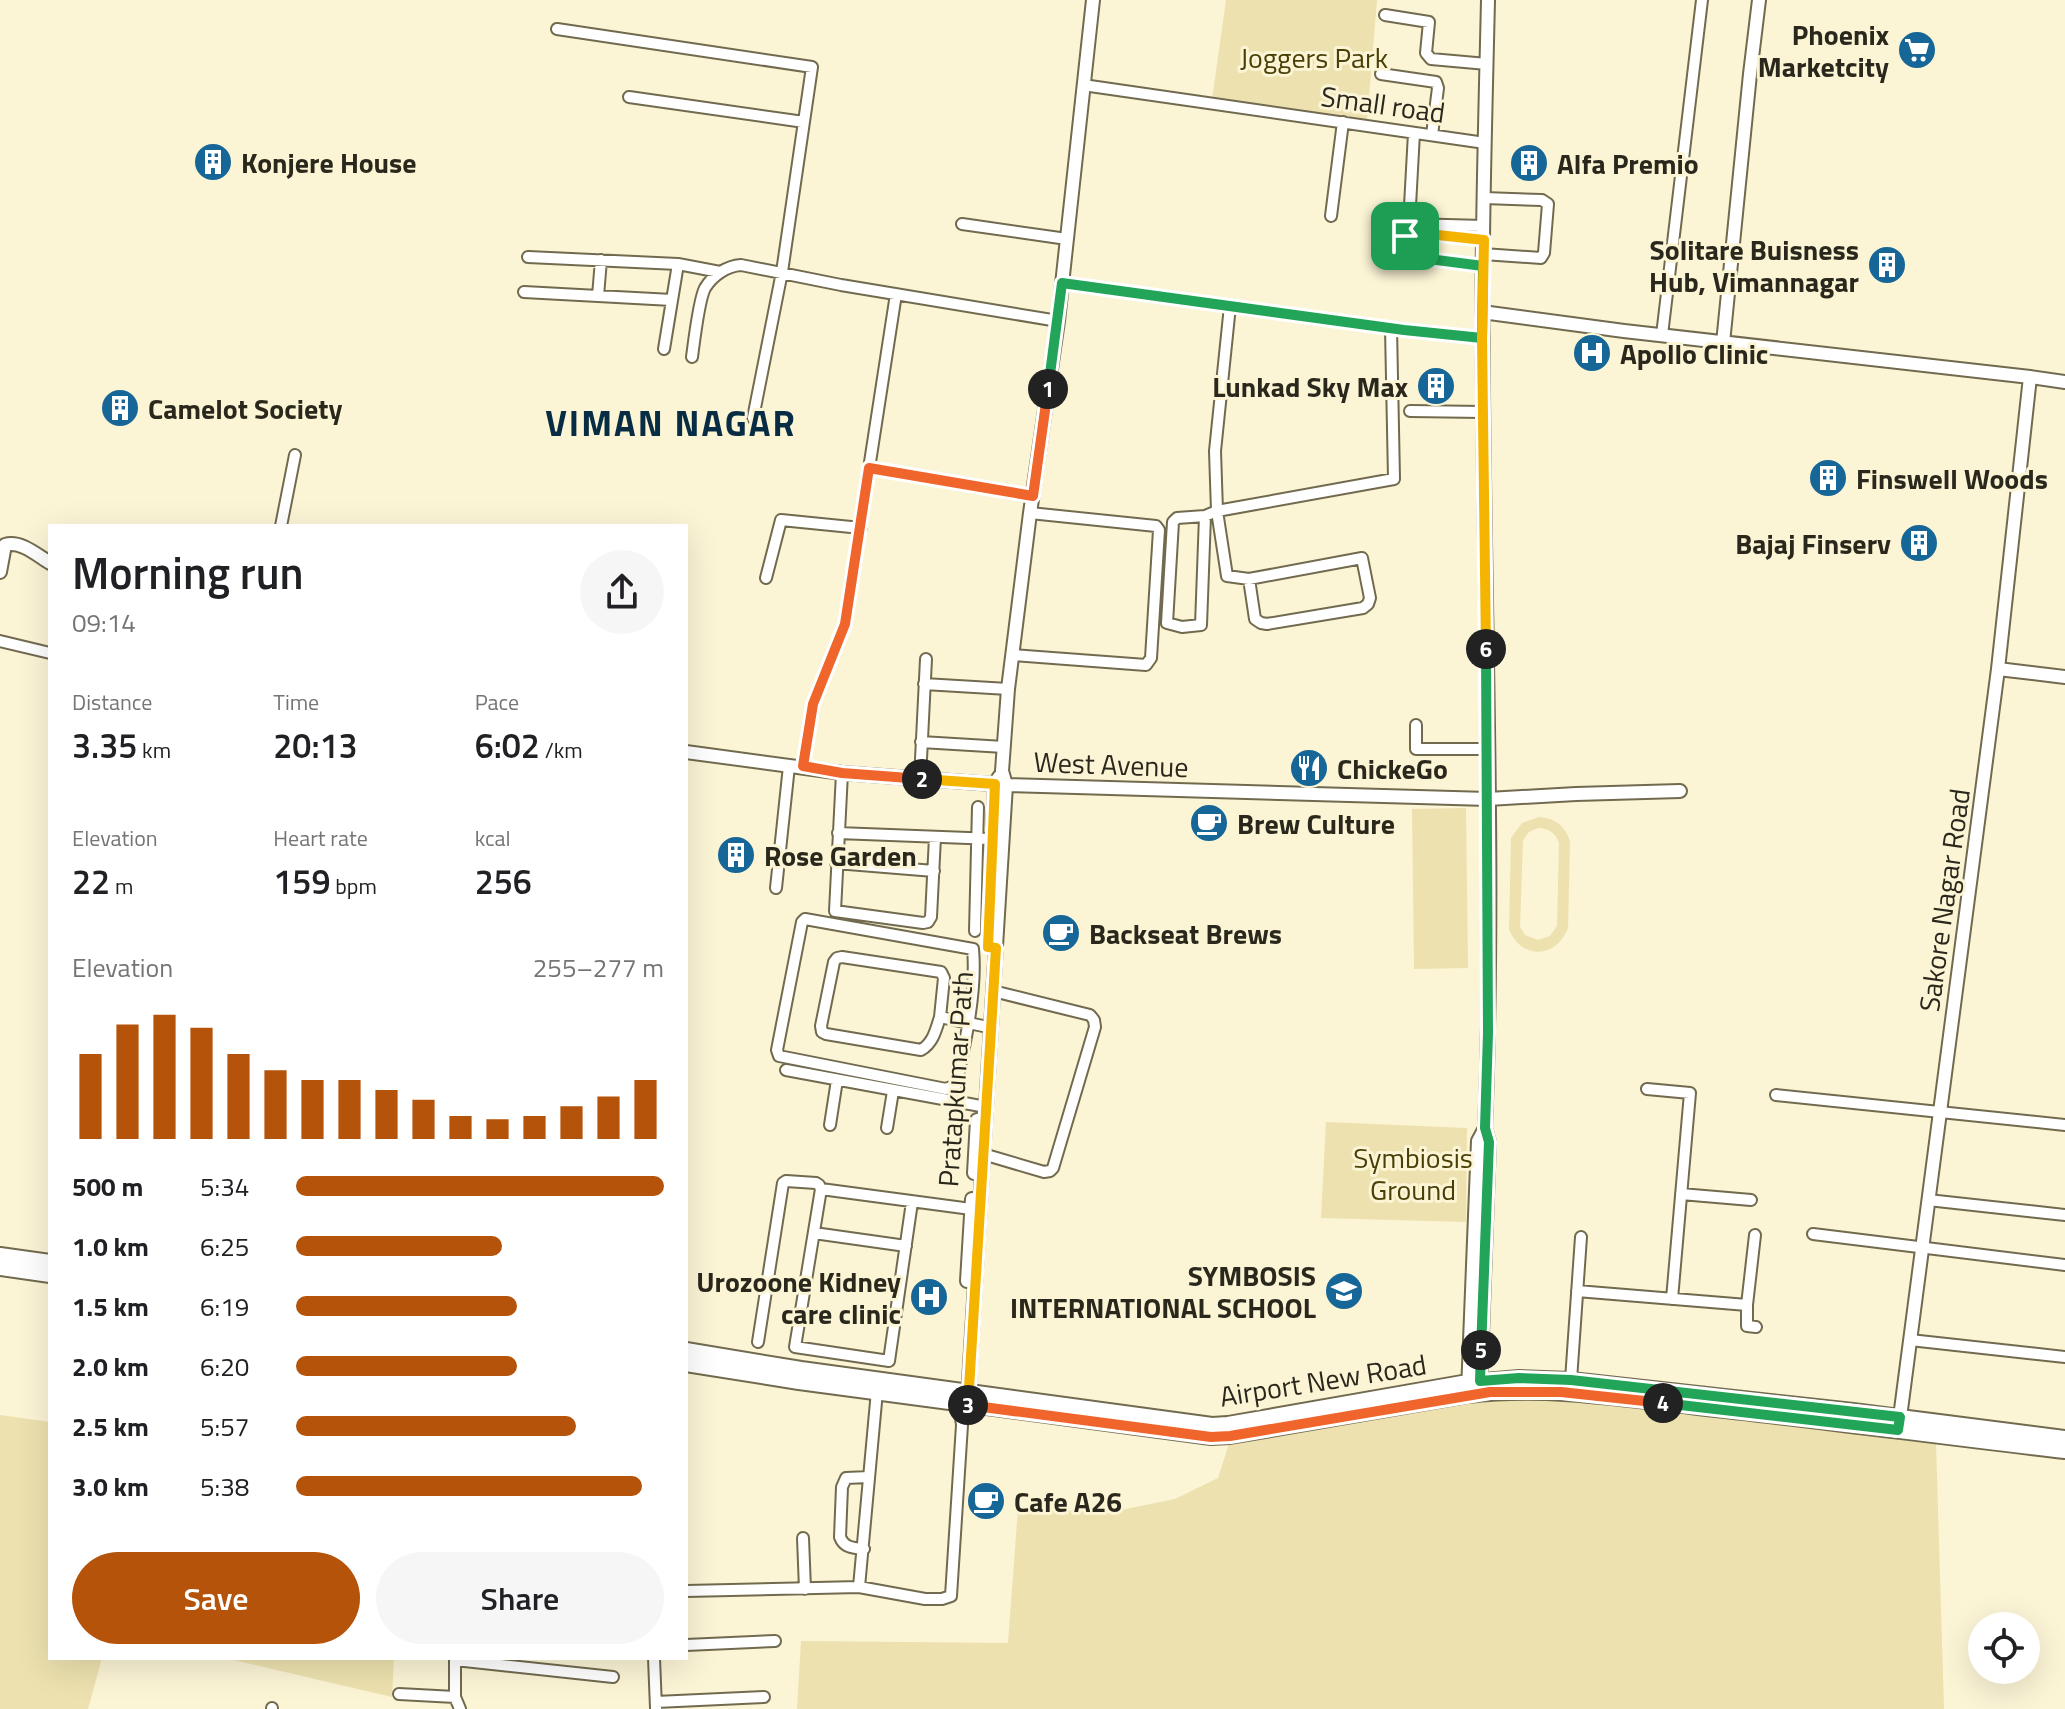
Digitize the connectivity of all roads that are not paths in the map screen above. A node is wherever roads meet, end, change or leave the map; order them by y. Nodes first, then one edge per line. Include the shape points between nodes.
1 (1093, 0) edge
2 (1488, 0) edge
3 (1702, 0) edge
4 (1759, 0) edge
5 (1385, 15) dead end
6 (557, 29) dead end
7 (1487, 64) junction
8 (1381, 74) dead end
9 (1083, 85) junction
10 (629, 97) dead end
11 (804, 122) junction
12 (1343, 122) junction
13 (1414, 133) junction
14 (1432, 135) junction
15 (1485, 143) junction
16 (1484, 198) junction
17 (1331, 216) dead end
18 (962, 224) dead end
19 (1484, 226) junction
20 (1067, 239) junction
21 (1484, 240) junction
22 (528, 257) dead end
23 (601, 260) junction
24 (1483, 260) junction
25 (678, 264) junction
26 (720, 272) junction
27 (782, 272) junction
28 (1062, 283) junction
29 (524, 292) dead end
30 (896, 294) junction
31 (598, 296) junction
32 (672, 300) junction
33 (1230, 306) junction
34 (1482, 312) junction
35 (1058, 321) junction
36 (1391, 328) junction
37 (1662, 335) junction
38 (1482, 338) junction
39 (1723, 343) junction
40 (664, 349) dead end
41 (692, 357) dead end
42 (2030, 377) junction
43 (2065, 382) edge
44 (1410, 411) dead end
45 (1483, 412) junction
46 (753, 418) dead end
47 (295, 455) dead end
48 (869, 468) junction
49 (1033, 496) junction
50 (1217, 511) junction
51 (1030, 513) junction
52 (1205, 516) junction
53 (281, 524) edge
54 (861, 528) junction
55 (3, 543) edge
56 (48, 562) edge
57 (0, 572) edge
58 (766, 578) dead end
59 (1249, 579) junction
60 (0, 641) edge
61 (48, 653) edge
62 (1012, 655) junction
63 (926, 659) dead end
64 (1998, 669) junction
65 (2065, 677) edge
66 (924, 684) junction
67 (1008, 689) junction
68 (1416, 725) dead end
69 (921, 742) junction
70 (1004, 747) junction
71 (1487, 749) junction
72 (688, 752) edge
73 (921, 759) dead end
74 (789, 766) junction
75 (803, 766) junction
76 (842, 773) junction
77 (1000, 785) junction
78 (1680, 791) dead end
79 (1488, 799) junction
80 (978, 807) dead end
81 (838, 833) junction
82 (935, 837) junction
83 (977, 839) junction
84 (994, 839) junction
85 (836, 863) junction
86 (934, 871) junction
87 (776, 888) dead end
88 (975, 931) dead end
89 (992, 948) junction
90 (993, 991) junction
91 (940, 1017) junction
92 (967, 1023) junction
93 (983, 1026) junction
94 (786, 1070) dead end
95 (837, 1080) junction
96 (1647, 1089) dead end
97 (893, 1091) junction
98 (1776, 1095) dead end
99 (982, 1107) junction
100 (1940, 1112) junction
101 (830, 1125) dead end
102 (2065, 1125) edge
103 (887, 1128) dead end
104 (983, 1154) junction
105 (821, 1189) junction
106 (1681, 1194) junction
107 (1751, 1200) dead end
108 (1928, 1200) junction
109 (912, 1202) junction
110 (971, 1209) junction
111 (2065, 1215) edge
112 (814, 1233) junction
113 (1813, 1234) dead end
114 (1755, 1235) dead end
115 (973, 1236) junction
116 (1581, 1237) dead end
117 (906, 1246) junction
118 (1922, 1248) junction
119 (0, 1255) edge
120 (48, 1262) edge
121 (2065, 1265) edge
122 (0, 1268) edge
123 (48, 1275) edge
124 (1577, 1291) junction
125 (1672, 1299) junction
126 (1747, 1305) junction
127 (1756, 1327) dead end
128 (1910, 1340) junction
129 (758, 1342) dead end
130 (688, 1350) edge
131 (2065, 1357) edge
132 (688, 1364) edge
133 (1571, 1380) junction
134 (1474, 1388) junction
135 (877, 1391) junction
136 (964, 1398) junction
137 (1899, 1424) junction
138 (2065, 1438) edge
139 (2065, 1451) edge
140 (869, 1477) junction
141 (803, 1538) dead end
142 (864, 1549) junction
143 (859, 1587) junction
144 (805, 1589) junction
145 (688, 1591) edge
146 (775, 1641) dead end
147 (688, 1645) edge
148 (455, 1660) edge
149 (464, 1660) edge
150 (654, 1660) edge
151 (613, 1677) dead end
152 (399, 1694) dead end
153 (455, 1697) junction
154 (764, 1697) dead end
155 (656, 1706) edge
156 (460, 1709) edge

1 - 9 street
2 - 7 street
3 - 37 street
4 - 39 street
5 - 7 street via 1429,22 1426,53 1431,59
6 - 11 street via 812,67
7 - 15 street
8 - 14 street via 1436,82
9 - 12 street, Small road
9 - 20 street
10 - 11 street
11 - 27 street
12 - 13 street, Small road
12 - 17 street
13 - 14 street, Small road
13 - 19 street via 1409,224
14 - 15 street, Small road
15 - 16 street
16 - 19 street
16 - 24 street via 1548,204 1544,256
18 - 20 street
19 - 21 street
20 - 28 street
21 - 24 street
21 - 24 street via 1410,232 1403,250 1406,256
22 - 23 street
23 - 25 street
23 - 31 street
24 - 34 street
25 - 26 street
25 - 32 street
26 - 27 street via 741,265
26 - 41 street via 705,289
27 - 30 street
27 - 46 street
28 - 33 street
28 - 35 street
29 - 31 street
30 - 35 street
30 - 48 street
31 - 32 street
32 - 40 street
33 - 36 street
33 - 50 street via 1215,451
34 - 37 street
34 - 38 street
35 - 49 street
36 - 38 street
36 - 50 street via 1394,479
37 - 39 street
38 - 45 street
39 - 42 street
42 - 43 street
42 - 64 street, Sakore Nagar Road
44 - 45 street
45 - 71 street
47 - 53 street
48 - 49 street
48 - 54 street
49 - 51 street
50 - 52 street
50 - 59 street via 1227,576
51 - 62 street
51 - 62 street via 1156,526 1151,658 1146,665
52 - 52 street via 1173,522 1167,623 1201,625
54 - 58 street via 781,520
54 - 75 street via 845,624 813,704
55 - 56 street via 18,544
55 - 57 street
59 - 59 street via 1255,619 1267,624 1363,608 1370,598 1362,558
60 - 61 street
62 - 67 street
63 - 66 street
64 - 65 street
64 - 100 street, Sakore Nagar Road
66 - 67 street
66 - 69 street
67 - 70 street
68 - 71 street via 1416,749
69 - 70 street
69 - 73 street
70 - 77 street, Pratapkumar Path
71 - 79 street
72 - 74 street, West Avenue
74 - 75 street, West Avenue
74 - 87 street
75 - 76 street, West Avenue
76 - 77 street, West Avenue
76 - 81 street
77 - 79 street, West Avenue
77 - 84 street, Pratapkumar Path
77 - 89 street, Pratapkumar Path
78 - 79 street, West Avenue
79 - 134 street via 1488,1033 1485,1128 1478,1141
80 - 83 street
81 - 82 street
81 - 85 street
82 - 83 street
82 - 86 street
83 - 84 street
83 - 88 street
84 - 89 street, Pratapkumar Path
85 - 86 street
85 - 86 street via 835,911 923,923 931,917
89 - 90 street, Pratapkumar Path
89 - 93 street, Pratapkumar Path
90 - 99 street, Pratapkumar Path
90 - 104 street via 1090,1015 1095,1027 1053,1168 1044,1172
91 - 91 street via 921,1050 822,1032 834,962 842,957 941,972
91 - 92 street
92 - 92 street via 973,949 811,919 802,922 779,1056 952,1089
92 - 93 street
93 - 99 street, Pratapkumar Path
94 - 95 street
95 - 97 street
95 - 101 street
96 - 106 street via 1690,1093
97 - 99 street
97 - 103 street
98 - 100 street
99 - 104 street, Pratapkumar Path
99 - 110 street, Pratapkumar Path
100 - 102 street
100 - 108 street, Sakore Nagar Road
104 - 115 street, Pratapkumar Path
105 - 109 street
105 - 112 street
105 - 129 street via 816,1183 783,1183
106 - 107 street
106 - 125 street
108 - 111 street
108 - 118 street, Sakore Nagar Road
109 - 110 street
109 - 117 street
110 - 115 street, Pratapkumar Path
112 - 117 street
112 - 117 street via 795,1347 889,1361
113 - 118 street
114 - 126 street
115 - 136 street, Pratapkumar Path
116 - 124 street
118 - 121 street
118 - 128 street, Sakore Nagar Road
119 - 120 main road
122 - 123 main road
124 - 125 street
124 - 133 street
125 - 126 street
126 - 127 street via 1747,1326
128 - 131 street
128 - 137 street, Sakore Nagar Road
130 - 136 main road, Airport New Road
132 - 135 main road, Airport New Road
133 - 134 main road, Airport New Road via 1519,1378
133 - 137 main road, Airport New Road
134 - 136 main road, Airport New Road via 1212,1425
134 - 137 main road, Airport New Road
135 - 136 main road, Airport New Road
135 - 140 street
136 - 143 street via 951,1596 925,1599
137 - 138 main road, Airport New Road
137 - 139 main road, Airport New Road
140 - 142 street
140 - 142 street via 846,1478 842,1487 840,1537 846,1546
141 - 144 street
142 - 143 street
143 - 144 street
144 - 145 street
146 - 147 street
148 - 153 street
149 - 151 street
150 - 155 street
152 - 153 street
153 - 156 street
154 - 155 street

